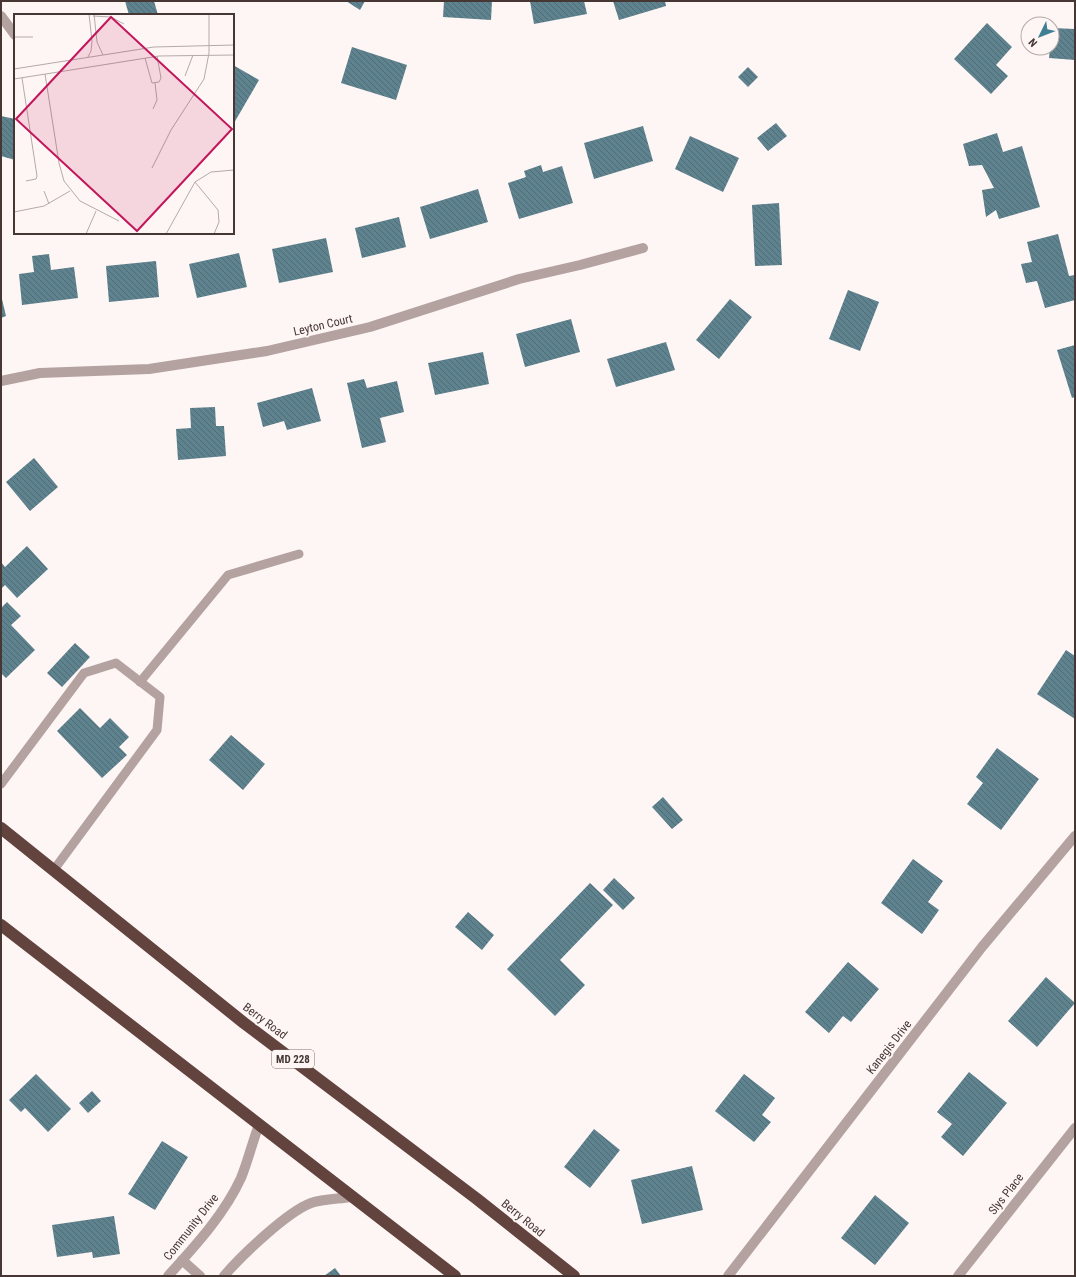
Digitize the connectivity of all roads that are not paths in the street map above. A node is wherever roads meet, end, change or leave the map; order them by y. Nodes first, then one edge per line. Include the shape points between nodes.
1 (1, 16) edge
2 (14, 34) edge
3 (643, 248) dead end
4 (1, 381) edge
5 (299, 554) dead end
6 (140, 682) junction
7 (1, 784) edge
8 (1, 828) edge
9 (1075, 836) edge
10 (53, 870) junction
11 (1, 925) edge
12 (259, 1125) junction
13 (1075, 1128) edge
14 (351, 1197) junction
15 (182, 1260) junction
16 (168, 1276) edge
17 (200, 1276) edge
18 (224, 1276) edge
19 (455, 1276) edge
20 (574, 1276) edge
21 (728, 1276) edge
22 (958, 1276) edge

1 - 2 street
3 - 4 street, Leyton Court via 519,279 370,327 267,351 149,369 40,373
5 - 6 lane via 228,575
6 - 7 lane via 116,663 84,673
6 - 10 lane via 160,697 157,730
8 - 10 highway, Berry Road / MD 228
9 - 21 street, Kanegis Drive via 982,947
10 - 20 highway, Berry Road / MD 228 via 244,1023
11 - 12 highway
12 - 14 highway
12 - 15 street, Community Drive via 241,1177 232,1194 216,1220
13 - 22 street, Slys Place
14 - 18 street via 299,1208 236,1262
14 - 19 highway
15 - 16 street, Community Drive
15 - 17 street

